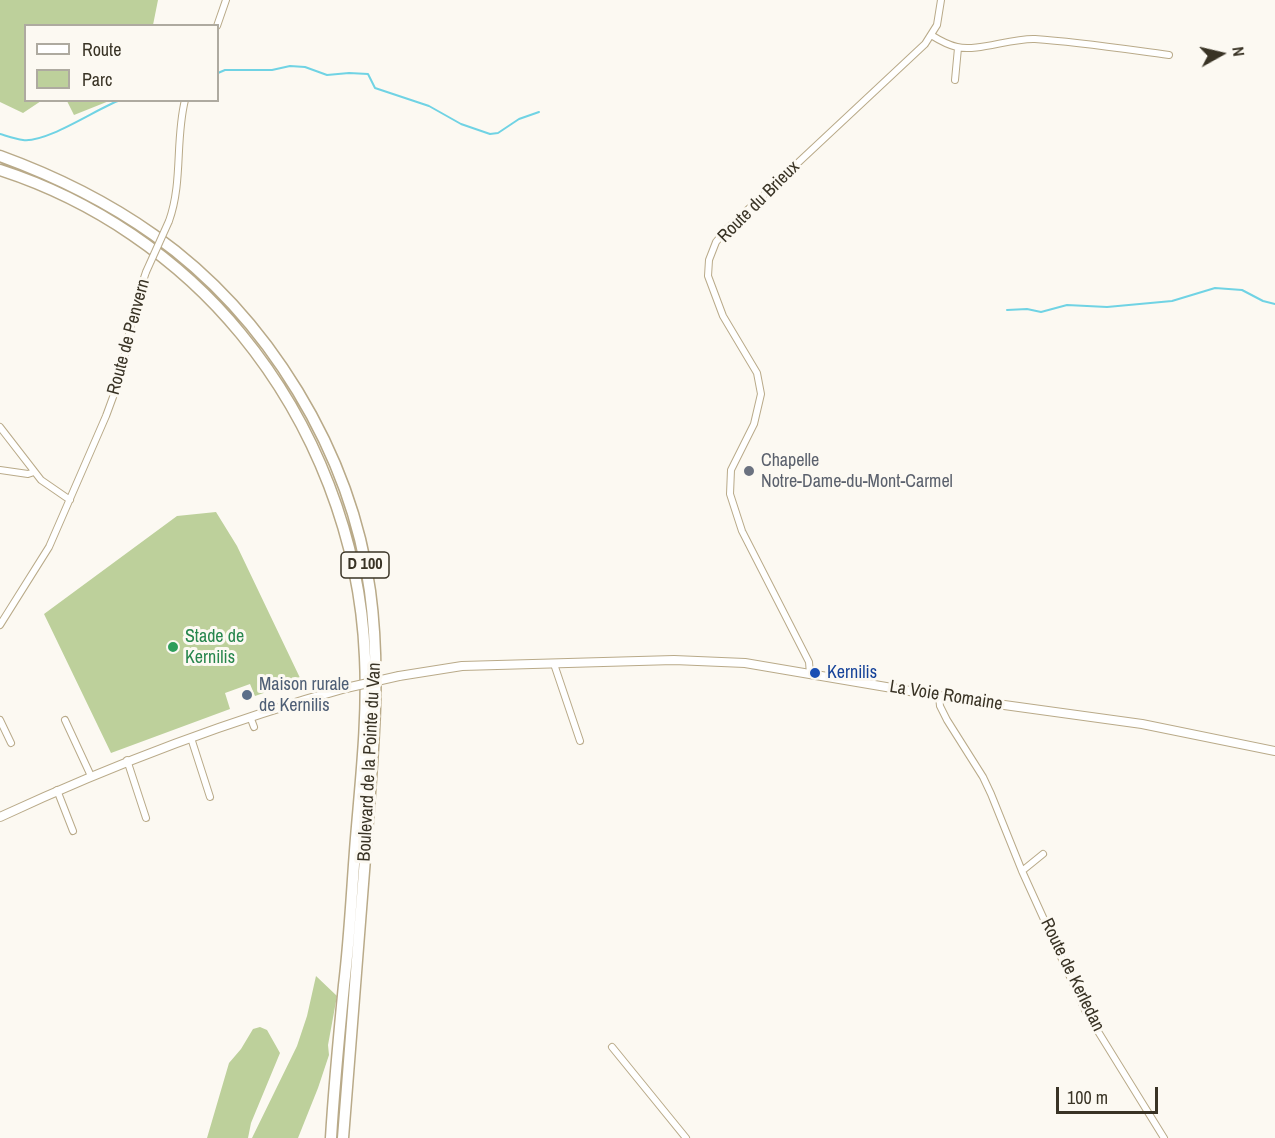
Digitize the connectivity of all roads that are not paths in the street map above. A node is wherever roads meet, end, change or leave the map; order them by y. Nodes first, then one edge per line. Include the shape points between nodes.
1 (226, 0) edge
2 (941, 0) edge
3 (218, 24) edge
4 (932, 35) junction
5 (958, 48) junction
6 (1169, 55) dead end
7 (956, 80) dead end
8 (185, 102) edge
9 (0, 156) edge
10 (0, 170) edge
11 (0, 428) edge
12 (0, 470) edge
13 (34, 472) junction
14 (70, 500) junction
15 (0, 625) edge
16 (555, 664) junction
17 (810, 674) junction
18 (939, 696) junction
19 (0, 720) edge
20 (65, 720) dead end
21 (191, 738) junction
22 (580, 741) dead end
23 (11, 743) dead end
24 (1275, 751) edge
25 (127, 760) junction
26 (91, 776) junction
27 (57, 790) junction
28 (210, 797) dead end
29 (0, 817) edge
30 (146, 818) dead end
31 (73, 831) dead end
32 (1043, 854) dead end
33 (1022, 871) junction
34 (612, 1047) dead end
35 (331, 1138) edge
36 (343, 1138) edge
37 (686, 1138) edge
38 (1164, 1138) edge

1 - 3 street
2 - 4 street, Route du Brieux
4 - 5 street
4 - 17 street, Route du Brieux via 725,231 707,266 723,316 752,363 761,386 754,424 731,470 732,500 742,531 808,662
5 - 6 street via 1021,39
5 - 7 street
8 - 14 street, Route de Penvern, bridge via 177,186 169,221 135,305 120,378
9 - 36 highway, Boulevard de la Pointe du Van / D 100 via 55,178 114,209 161,240 214,286 248,323 294,387 321,435 349,506 370,590 376,684
10 - 35 highway, Boulevard de la Pointe du Van / D 100 via 49,188 103,216 140,240 200,289 245,339 285,396 335,501 357,585 366,670 360,792
11 - 13 street
12 - 13 street
13 - 14 street
14 - 15 street, Route de Penvern via 45,555
16 - 17 street, La Voie Romaine via 699,660
16 - 21 street, La Voie Romaine, bridge via 451,667 399,676 346,688 253,723
16 - 22 street
17 - 18 street, La Voie Romaine
18 - 24 street, La Voie Romaine via 1142,724
18 - 33 street, Route de Kerledan via 947,720 983,777
19 - 23 street
20 - 26 street
21 - 25 street
21 - 28 street
25 - 26 street
25 - 30 street
26 - 27 street
27 - 29 street
27 - 31 street
32 - 33 street
33 - 38 street, Route de Kerledan via 1086,1012
34 - 37 street

